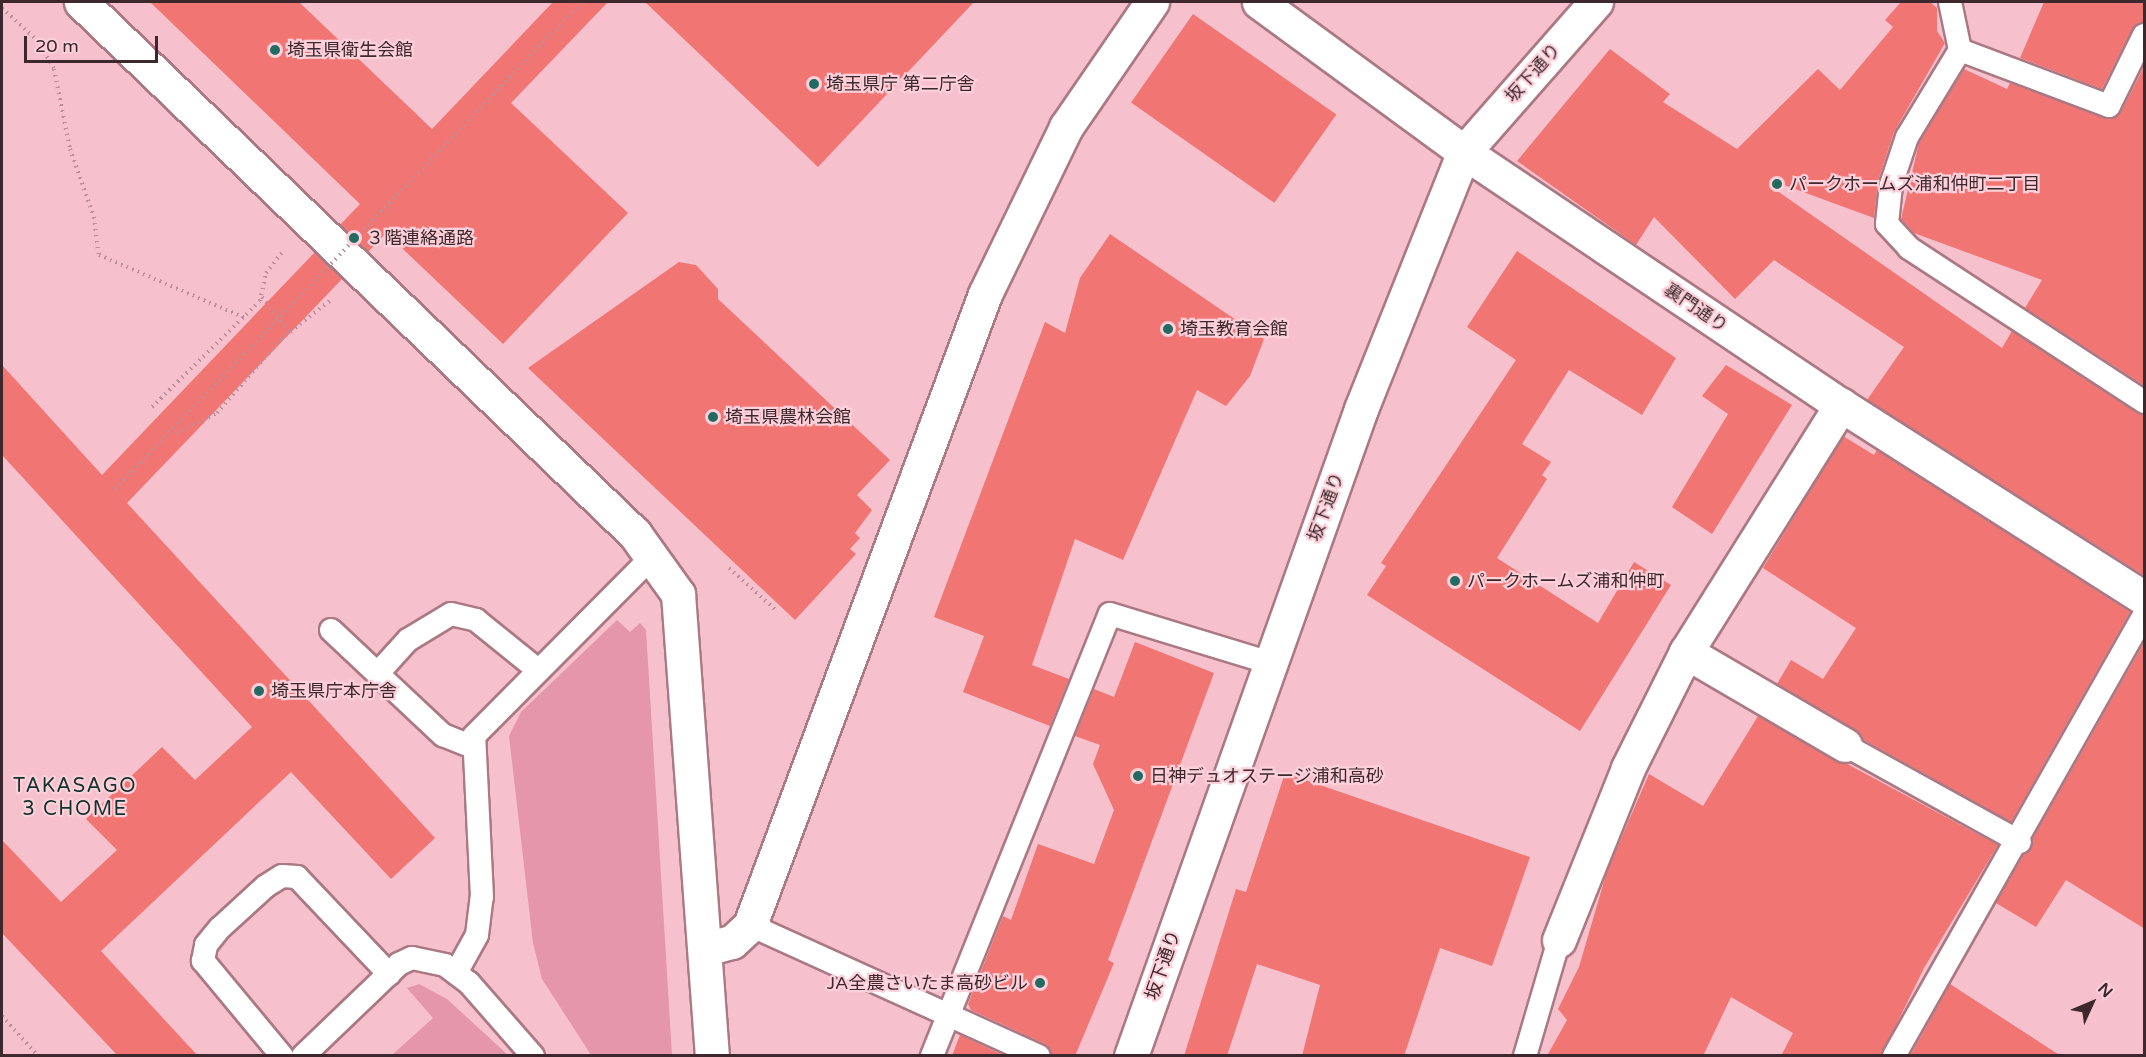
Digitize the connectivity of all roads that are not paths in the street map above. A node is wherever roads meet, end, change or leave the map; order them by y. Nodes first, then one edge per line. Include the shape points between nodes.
1 (81, 2) edge
2 (1152, 2) edge
3 (1259, 2) edge
4 (1596, 2) edge
5 (1950, 2) edge
6 (2145, 35) edge
7 (1960, 50) junction
8 (1464, 152) junction
9 (2145, 402) edge
10 (1841, 405) junction
11 (652, 557) junction
12 (2145, 598) edge
13 (2145, 615) edge
14 (332, 630) dead end
15 (1686, 652) junction
16 (1270, 663) junction
17 (538, 670) junction
18 (378, 673) junction
19 (1845, 745) joint
20 (472, 747) junction
21 (2020, 842) junction
22 (750, 925) junction
23 (1558, 940) joint
24 (705, 949) junction
25 (456, 973) junction
26 (389, 974) junction
27 (949, 1016) junction
28 (282, 1056) edge
29 (303, 1056) edge
30 (533, 1056) edge
31 (712, 1056) edge
32 (932, 1056) edge
33 (1039, 1056) edge
34 (1131, 1056) edge
35 (1525, 1056) edge
36 (1894, 1056) edge

1 - 11 street via 310,218 635,534
2 - 22 street via 1066,127 985,294
3 - 8 street, 裏門通り
4 - 8 street, 坂下通り
5 - 7 lane
6 - 7 lane via 2109,106
7 - 9 lane via 1907,137 1891,184 1887,224 1909,248
8 - 10 street, 裏門通り
8 - 16 street, 坂下通り via 1361,409
10 - 12 street, 裏門通り
10 - 15 street
11 - 17 lane
11 - 24 street via 678,594
13 - 21 lane
14 - 18 lane
15 - 19 street
15 - 23 street via 1628,768
16 - 27 lane via 1110,614
16 - 34 street, 坂下通り
17 - 18 lane via 476,620 451,614 408,640
17 - 20 lane via 482,724
18 - 20 lane via 443,735
19 - 21 lane
20 - 25 lane via 482,897 477,935
21 - 36 lane
22 - 24 street via 732,942
22 - 27 lane
23 - 35 lane
24 - 31 street
25 - 26 lane via 412,958
25 - 30 lane
26 - 28 lane via 297,877 282,876 266,886 220,928 206,945 203,961
26 - 29 lane
27 - 32 lane
27 - 33 lane

